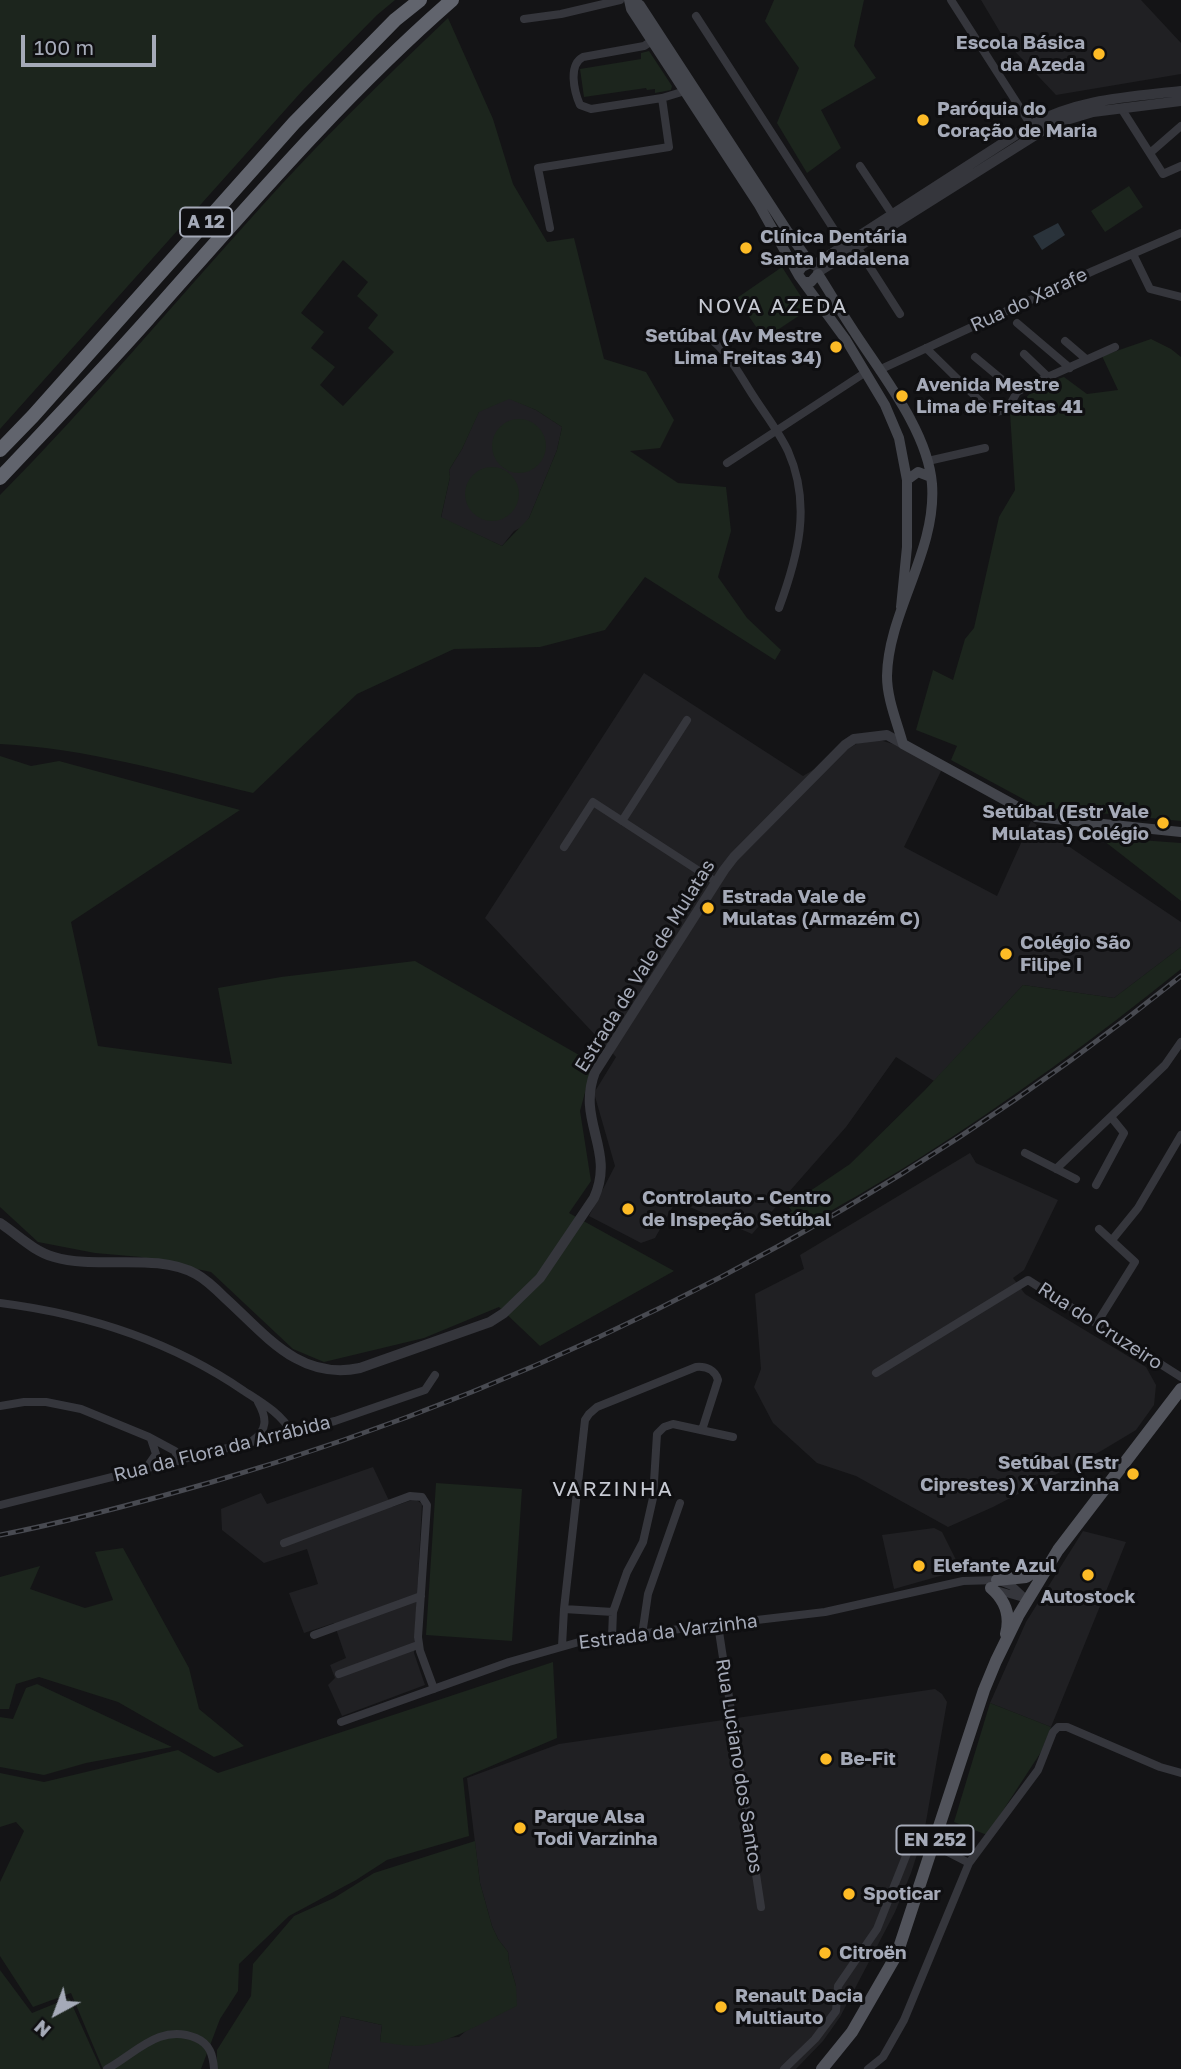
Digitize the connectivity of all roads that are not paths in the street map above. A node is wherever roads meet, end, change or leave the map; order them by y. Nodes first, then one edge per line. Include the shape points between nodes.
1 (420, 0) edge
2 (452, 0) edge
3 (620, 0) edge
4 (631, 0) edge
5 (951, 0) edge
6 (696, 16) dead end
7 (524, 19) dead end
8 (652, 41) junction
9 (1181, 90) edge
10 (685, 91) junction
11 (662, 98) junction
12 (1181, 101) edge
13 (1121, 108) junction
14 (1031, 125) junction
15 (1181, 127) edge
16 (1150, 153) junction
17 (860, 166) dead end
18 (1181, 166) edge
19 (892, 214) junction
20 (550, 228) dead end
21 (1181, 233) edge
22 (844, 245) junction
23 (857, 247) junction
24 (1133, 254) junction
25 (815, 268) junction
26 (802, 277) junction
27 (1181, 297) edge
28 (901, 314) dead end
29 (1017, 323) dead end
30 (708, 337) dead end
31 (1065, 341) dead end
32 (1115, 346) dead end
33 (926, 348) junction
34 (1024, 354) dead end
35 (975, 358) dead end
36 (1086, 359) junction
37 (1070, 368) junction
38 (879, 370) junction
39 (866, 372) junction
40 (1048, 377) junction
41 (1017, 392) junction
42 (776, 431) junction
43 (922, 446) junction
44 (985, 448) dead end
45 (0, 450) edge
46 (902, 453) junction
47 (928, 461) junction
48 (727, 463) dead end
49 (931, 477) junction
50 (0, 478) edge
51 (907, 480) junction
52 (779, 608) dead end
53 (901, 612) junction
54 (687, 720) dead end
55 (903, 744) junction
56 (622, 821) junction
57 (1181, 832) edge
58 (564, 847) dead end
59 (716, 882) junction
60 (1181, 1042) edge
61 (1111, 1117) junction
62 (1181, 1135) edge
63 (1025, 1153) dead end
64 (1056, 1169) junction
65 (1076, 1180) dead end
66 (1096, 1185) dead end
67 (0, 1223) edge
68 (1098, 1229) dead end
69 (1112, 1240) junction
70 (0, 1304) edge
71 (1097, 1323) junction
72 (876, 1373) dead end
73 (435, 1375) dead end
74 (1181, 1377) edge
75 (1181, 1389) edge
76 (257, 1399) junction
77 (0, 1406) edge
78 (702, 1430) junction
79 (291, 1433) junction
80 (149, 1437) junction
81 (733, 1437) dead end
82 (248, 1443) junction
83 (179, 1461) junction
84 (145, 1469) junction
85 (680, 1503) dead end
86 (0, 1506) edge
87 (284, 1543) dead end
88 (1058, 1550) junction
89 (994, 1584) junction
90 (421, 1596) junction
91 (1027, 1600) junction
92 (564, 1609) junction
93 (613, 1612) junction
94 (718, 1625) junction
95 (314, 1635) dead end
96 (642, 1635) junction
97 (612, 1637) junction
98 (1004, 1644) junction
99 (418, 1645) junction
100 (562, 1646) junction
101 (339, 1674) dead end
102 (434, 1689) junction
103 (341, 1722) dead end
104 (1181, 1773) edge
105 (934, 1845) junction
106 (910, 1846) dead end
107 (969, 1863) junction
108 (761, 1907) dead end
109 (107, 2069) edge
110 (214, 2069) edge
111 (784, 2069) edge
112 (822, 2069) edge
113 (868, 2069) edge

1 - 45 highway, A 12 via 294,123
2 - 50 highway, A 12 via 328,117
3 - 7 street
4 - 8 main road via 631,9
4 - 25 main road via 640,5
5 - 14 street
6 - 22 street
8 - 10 main road
8 - 11 street via 578,60 573,69 578,101 591,109
9 - 14 street via 1072,106
10 - 11 street
10 - 26 main road
11 - 20 street via 669,147 538,168
12 - 13 street
13 - 16 street
13 - 23 street via 1073,117 1040,131
14 - 19 street
15 - 16 street
16 - 18 street via 1163,174
17 - 19 street
19 - 22 street
21 - 24 street, Rua do Xarafe
22 - 25 street
23 - 25 street
23 - 28 street
24 - 27 street via 1150,289
24 - 33 street, Rua do Xarafe
25 - 26 main road via 802,267
25 - 26 main road via 811,282
25 - 38 main road
26 - 39 main road
29 - 37 street
30 - 42 street via 725,352
31 - 36 street
32 - 36 street
33 - 38 street, Rua do Xarafe
33 - 41 street via 996,412 1012,403
34 - 40 street
35 - 41 street
36 - 37 street
37 - 40 street
38 - 43 main road
39 - 42 street
39 - 46 main road via 885,405
40 - 41 street
42 - 48 street
42 - 52 street via 793,464 802,512 797,554
43 - 46 main road via 915,455
43 - 47 main road
44 - 47 street
46 - 51 main road
47 - 49 main road
49 - 51 main road via 918,472
49 - 53 main road via 929,526
51 - 53 main road via 908,547
53 - 55 main road via 887,674
54 - 56 street
55 - 57 main road, Estrada de Vale de Mulatas via 1031,815
55 - 59 street, Estrada de Vale de Mulatas via 887,735 854,739 845,745 734,857
56 - 58 street via 593,802
56 - 59 street
59 - 67 street, Estrada de Vale de Mulatas via 595,1072 589,1108 603,1165 594,1198 534,1284 490,1322 360,1368 326,1370 286,1353 195,1273 163,1265 61,1259 41,1252
60 - 61 street via 1166,1065
61 - 64 street
61 - 66 street via 1124,1134
62 - 69 street via 1138,1208
63 - 64 street
64 - 65 street
68 - 69 street
69 - 71 street via 1135,1265
70 - 76 street via 67,1314 139,1337 202,1366
71 - 72 street, Rua do Cruzeiro via 1028,1280
71 - 74 street, Rua do Cruzeiro
73 - 79 street, Rua da Flora da Arrábida via 425,1390
75 - 88 main road, EN 252
76 - 79 street via 286,1422
76 - 82 street via 266,1422 261,1434
77 - 80 street via 60,1403
78 - 81 street
78 - 92 street via 718,1380 703,1367 589,1414
78 - 93 street via 673,1424 657,1434 653,1498 643,1542
79 - 82 street, Rua da Flora da Arrábida
80 - 83 street via 175,1451
80 - 84 street via 156,1454
82 - 83 street, Rua da Flora da Arrábida
83 - 84 street, Rua da Flora da Arrábida
84 - 86 street, Rua da Flora da Arrábida
85 - 96 street via 648,1594
87 - 90 street via 419,1495 427,1505
88 - 89 main road via 1031,1576
88 - 91 main road, EN 252
89 - 91 street via 1012,1586
89 - 94 street, Estrada da Varzinha via 963,1581 825,1612
89 - 98 main road via 1009,1623
90 - 95 street
90 - 99 street
91 - 98 main road, EN 252
92 - 93 street
92 - 100 street
93 - 97 street
94 - 96 street, Estrada da Varzinha
94 - 108 street, Rua Luciano dos Santos
96 - 97 street, Estrada da Varzinha
97 - 100 street, Estrada da Varzinha
98 - 105 main road, EN 252 via 984,1690
99 - 101 street
99 - 102 street
100 - 102 street, Estrada da Varzinha
102 - 103 street, Estrada da Varzinha
104 - 107 street via 1058,1727 1038,1770
105 - 107 street
105 - 112 main road, EN 252 via 897,1955 864,2014
106 - 111 street via 877,1929 838,1986 836,2011
107 - 113 street via 904,2020 883,2057
109 - 110 street via 151,2040 173,2034 202,2041 212,2052

